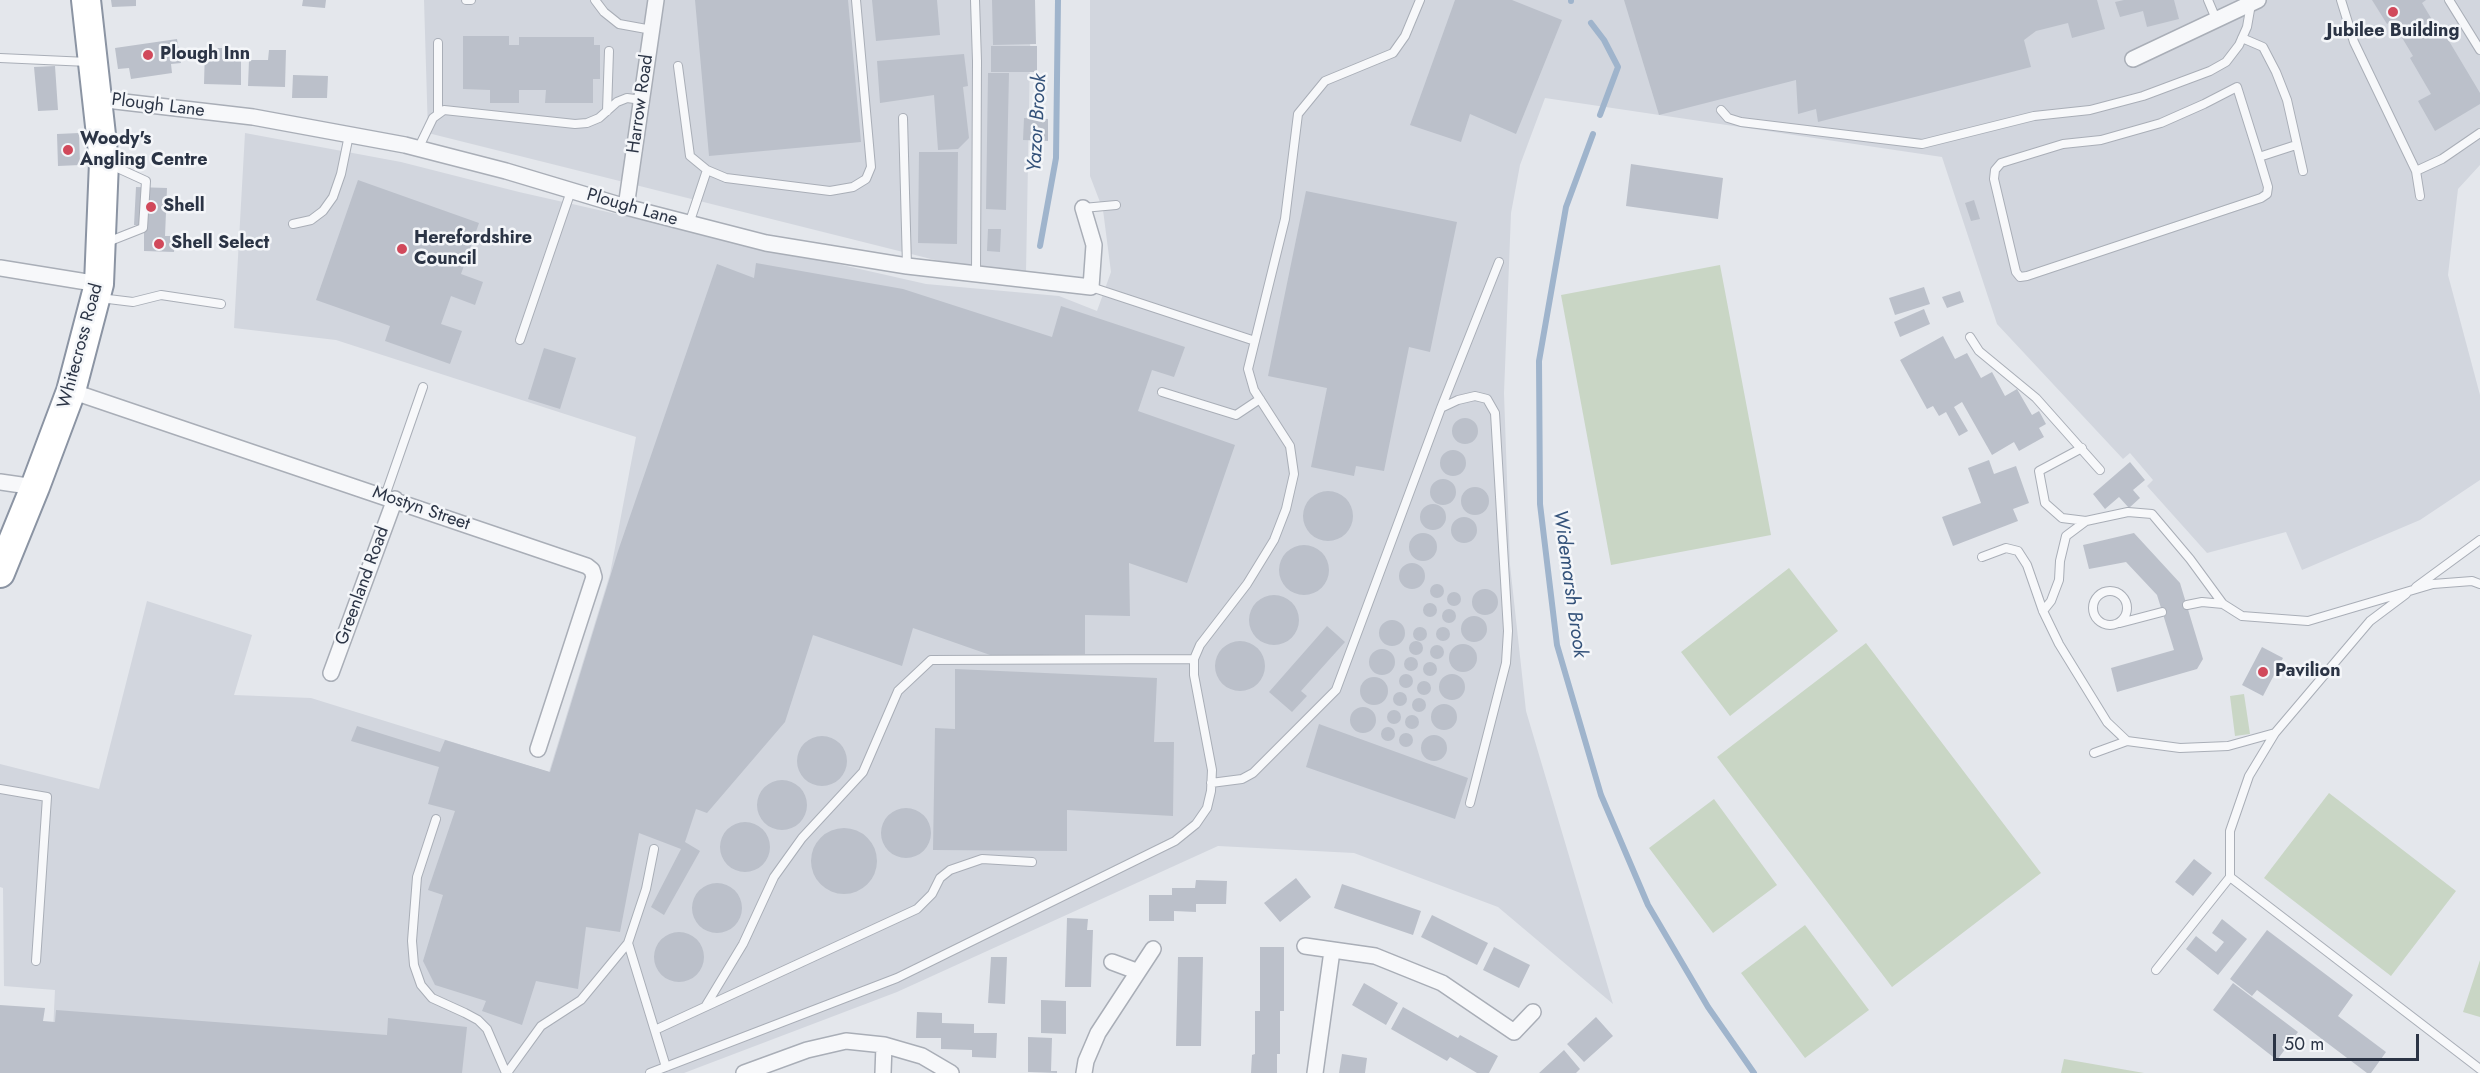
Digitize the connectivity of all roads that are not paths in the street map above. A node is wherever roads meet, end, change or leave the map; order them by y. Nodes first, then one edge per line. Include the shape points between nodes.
1 (87, 0) edge
2 (466, 0) edge
3 (471, 0) edge
4 (595, 0) edge
5 (656, 0) edge
6 (856, 0) edge
7 (975, 0) edge
8 (1420, 0) edge
9 (2208, 0) edge
10 (2341, 0) edge
11 (2449, 0) edge
12 (2255, 2) edge
13 (2216, 19) junction
14 (652, 30) junction
15 (2242, 38) junction
16 (438, 43) dead end
17 (2480, 50) edge
18 (609, 51) dead end
19 (0, 58) edge
20 (2133, 59) dead end
21 (92, 63) junction
22 (678, 66) dead end
23 (98, 99) junction
24 (642, 100) junction
25 (1720, 110) dead end
26 (608, 111) junction
27 (438, 114) junction
28 (903, 118) dead end
29 (2480, 133) edge
30 (349, 135) junction
31 (2296, 145) junction
32 (418, 148) junction
33 (2259, 157) junction
34 (104, 162) junction
35 (707, 170) junction
36 (2303, 171) dead end
37 (2416, 171) junction
38 (571, 190) junction
39 (2420, 196) dead end
40 (1116, 205) dead end
41 (626, 207) junction
42 (1083, 208) joint
43 (293, 224) dead end
44 (689, 224) junction
45 (102, 244) junction
46 (1499, 262) dead end
47 (907, 266) junction
48 (0, 268) edge
49 (975, 274) junction
50 (1091, 287) junction
51 (98, 291) junction
52 (221, 304) dead end
53 (1970, 337) dead end
54 (520, 340) dead end
55 (1255, 341) junction
56 (423, 387) dead end
57 (71, 391) junction
58 (1162, 392) dead end
59 (1260, 399) junction
60 (1442, 408) junction
61 (2082, 448) junction
62 (2100, 470) dead end
63 (0, 482) edge
64 (35, 487) junction
65 (390, 498) junction
66 (2086, 521) junction
67 (2480, 540) edge
68 (1982, 556) dead end
69 (0, 573) edge
70 (2480, 584) edge
71 (2410, 591) junction
72 (2223, 604) junction
73 (2187, 605) dead end
74 (2043, 611) junction
75 (2162, 612) dead end
76 (2118, 623) junction
77 (1194, 659) junction
78 (331, 673) dead end
79 (2275, 733) junction
80 (2127, 741) junction
81 (538, 749) dead end
82 (2094, 753) dead end
83 (1211, 783) junction
84 (0, 789) edge
85 (1470, 803) dead end
86 (436, 819) dead end
87 (654, 849) dead end
88 (1032, 862) dead end
89 (2230, 876) junction
90 (627, 943) junction
91 (1305, 946) dead end
92 (1153, 949) dead end
93 (1332, 951) junction
94 (36, 961) dead end
95 (1112, 962) dead end
96 (1136, 970) junction
97 (2156, 970) dead end
98 (705, 1007) junction
99 (1533, 1012) dead end
100 (655, 1030) junction
101 (884, 1045) junction
102 (666, 1067) junction
103 (2480, 1069) edge
104 (506, 1073) edge
105 (650, 1073) edge
106 (744, 1073) edge
107 (883, 1073) edge
108 (951, 1073) edge
109 (1084, 1073) edge
110 (1315, 1073) edge

1 - 21 highway, Whitecross Road
2 - 3 lane
4 - 14 lane via 619,24
5 - 14 street, Harrow Road
6 - 35 lane via 871,167 866,179 853,187 830,190 726,178
7 - 49 lane
8 - 55 lane via 1393,53 1325,81 1298,114 1285,219
9 - 13 lane
10 - 37 lane via 2354,42
11 - 17 lane
12 - 13 street
12 - 15 lane
13 - 20 street
14 - 24 street, Harrow Road
15 - 25 lane via 2226,62 2143,96 2090,110 2034,116 1922,144 1741,122
15 - 31 lane via 2263,47 2287,100
16 - 27 lane
18 - 26 lane
19 - 21 lane
21 - 23 highway, Whitecross Road
22 - 35 lane via 690,156
23 - 30 street, Plough Lane via 253,117
23 - 34 highway, Whitecross Road
24 - 26 lane via 627,98
24 - 41 street, Harrow Road
26 - 27 lane via 587,123 575,124 451,110
27 - 32 lane
28 - 47 lane
29 - 37 lane
30 - 32 street, Plough Lane
30 - 43 lane via 333,197 311,220
31 - 33 lane
31 - 36 lane
32 - 38 street, Plough Lane
33 - 33 lane via 2268,187 2261,198 2027,276 2020,277 2016,272 1994,179 2001,162 2161,123 2237,87
34 - 45 highway, Whitecross Road
34 - 45 lane via 146,181 143,228
35 - 44 lane
37 - 39 lane
38 - 41 street, Plough Lane
38 - 54 lane
40 - 42 lane
41 - 44 street, Plough Lane
42 - 50 street via 1094,245
44 - 47 street, Plough Lane via 766,243
45 - 51 highway, Whitecross Road
46 - 60 lane
47 - 49 street, Plough Lane
48 - 51 street
49 - 50 street, Plough Lane
50 - 55 lane
51 - 52 lane via 134,302 161,295
51 - 57 highway, Whitecross Road
53 - 61 lane via 1979,351 2036,398
55 - 59 lane via 1248,369
56 - 65 lane
57 - 64 highway, Whitecross Road
57 - 65 street, Mostyn Street
58 - 59 lane via 1236,414
59 - 77 lane via 1290,446 1293,474 1286,509 1263,558
60 - 83 lane via 1336,690 1253,773 1242,779
60 - 85 lane via 1475,396 1487,399 1495,413 1508,632 1506,663
61 - 62 lane
61 - 66 lane via 2039,471 2045,503 2062,518
63 - 64 street
64 - 69 highway, Whitecross Road
65 - 78 street, Greenland Road
65 - 81 street, Mostyn Street via 592,570 594,577
66 - 72 lane via 2128,512 2152,514
66 - 74 lane via 2066,536 2059,579
67 - 71 lane
68 - 74 lane via 2006,548 2018,550
70 - 71 lane via 2452,581
71 - 72 lane via 2308,621 2242,616
71 - 79 lane via 2370,621
72 - 73 lane
74 - 80 lane via 2082,684 2108,722
75 - 76 lane
76 - 76 lane via 2127,610 2124,600 2116,593 2101,594 2092,609 2097,620 2107,626
77 - 83 lane
77 - 98 lane via 931,660 898,691 863,772 802,838 774,877 743,944
79 - 80 lane via 2228,746 2180,748
79 - 89 lane via 2249,776 2230,831
80 - 82 lane
83 - 102 lane via 1207,808 1196,824 1175,841 897,978
84 - 94 lane via 47,797
86 - 104 lane via 417,877 414,965 421,985 432,998 465,1012 487,1029
87 - 90 lane via 646,889
88 - 98 lane via 982,859 950,870 917,909
89 - 97 lane
89 - 103 lane
90 - 100 lane
90 - 104 lane via 581,1000 541,1026
91 - 93 street
92 - 96 street
93 - 99 street via 1375,956 1442,983 1514,1032
93 - 110 street
95 - 96 street
96 - 109 street via 1098,1033
98 - 100 lane
100 - 102 lane
101 - 106 street via 846,1041 807,1050
101 - 107 street
101 - 108 street via 922,1056
102 - 105 lane

